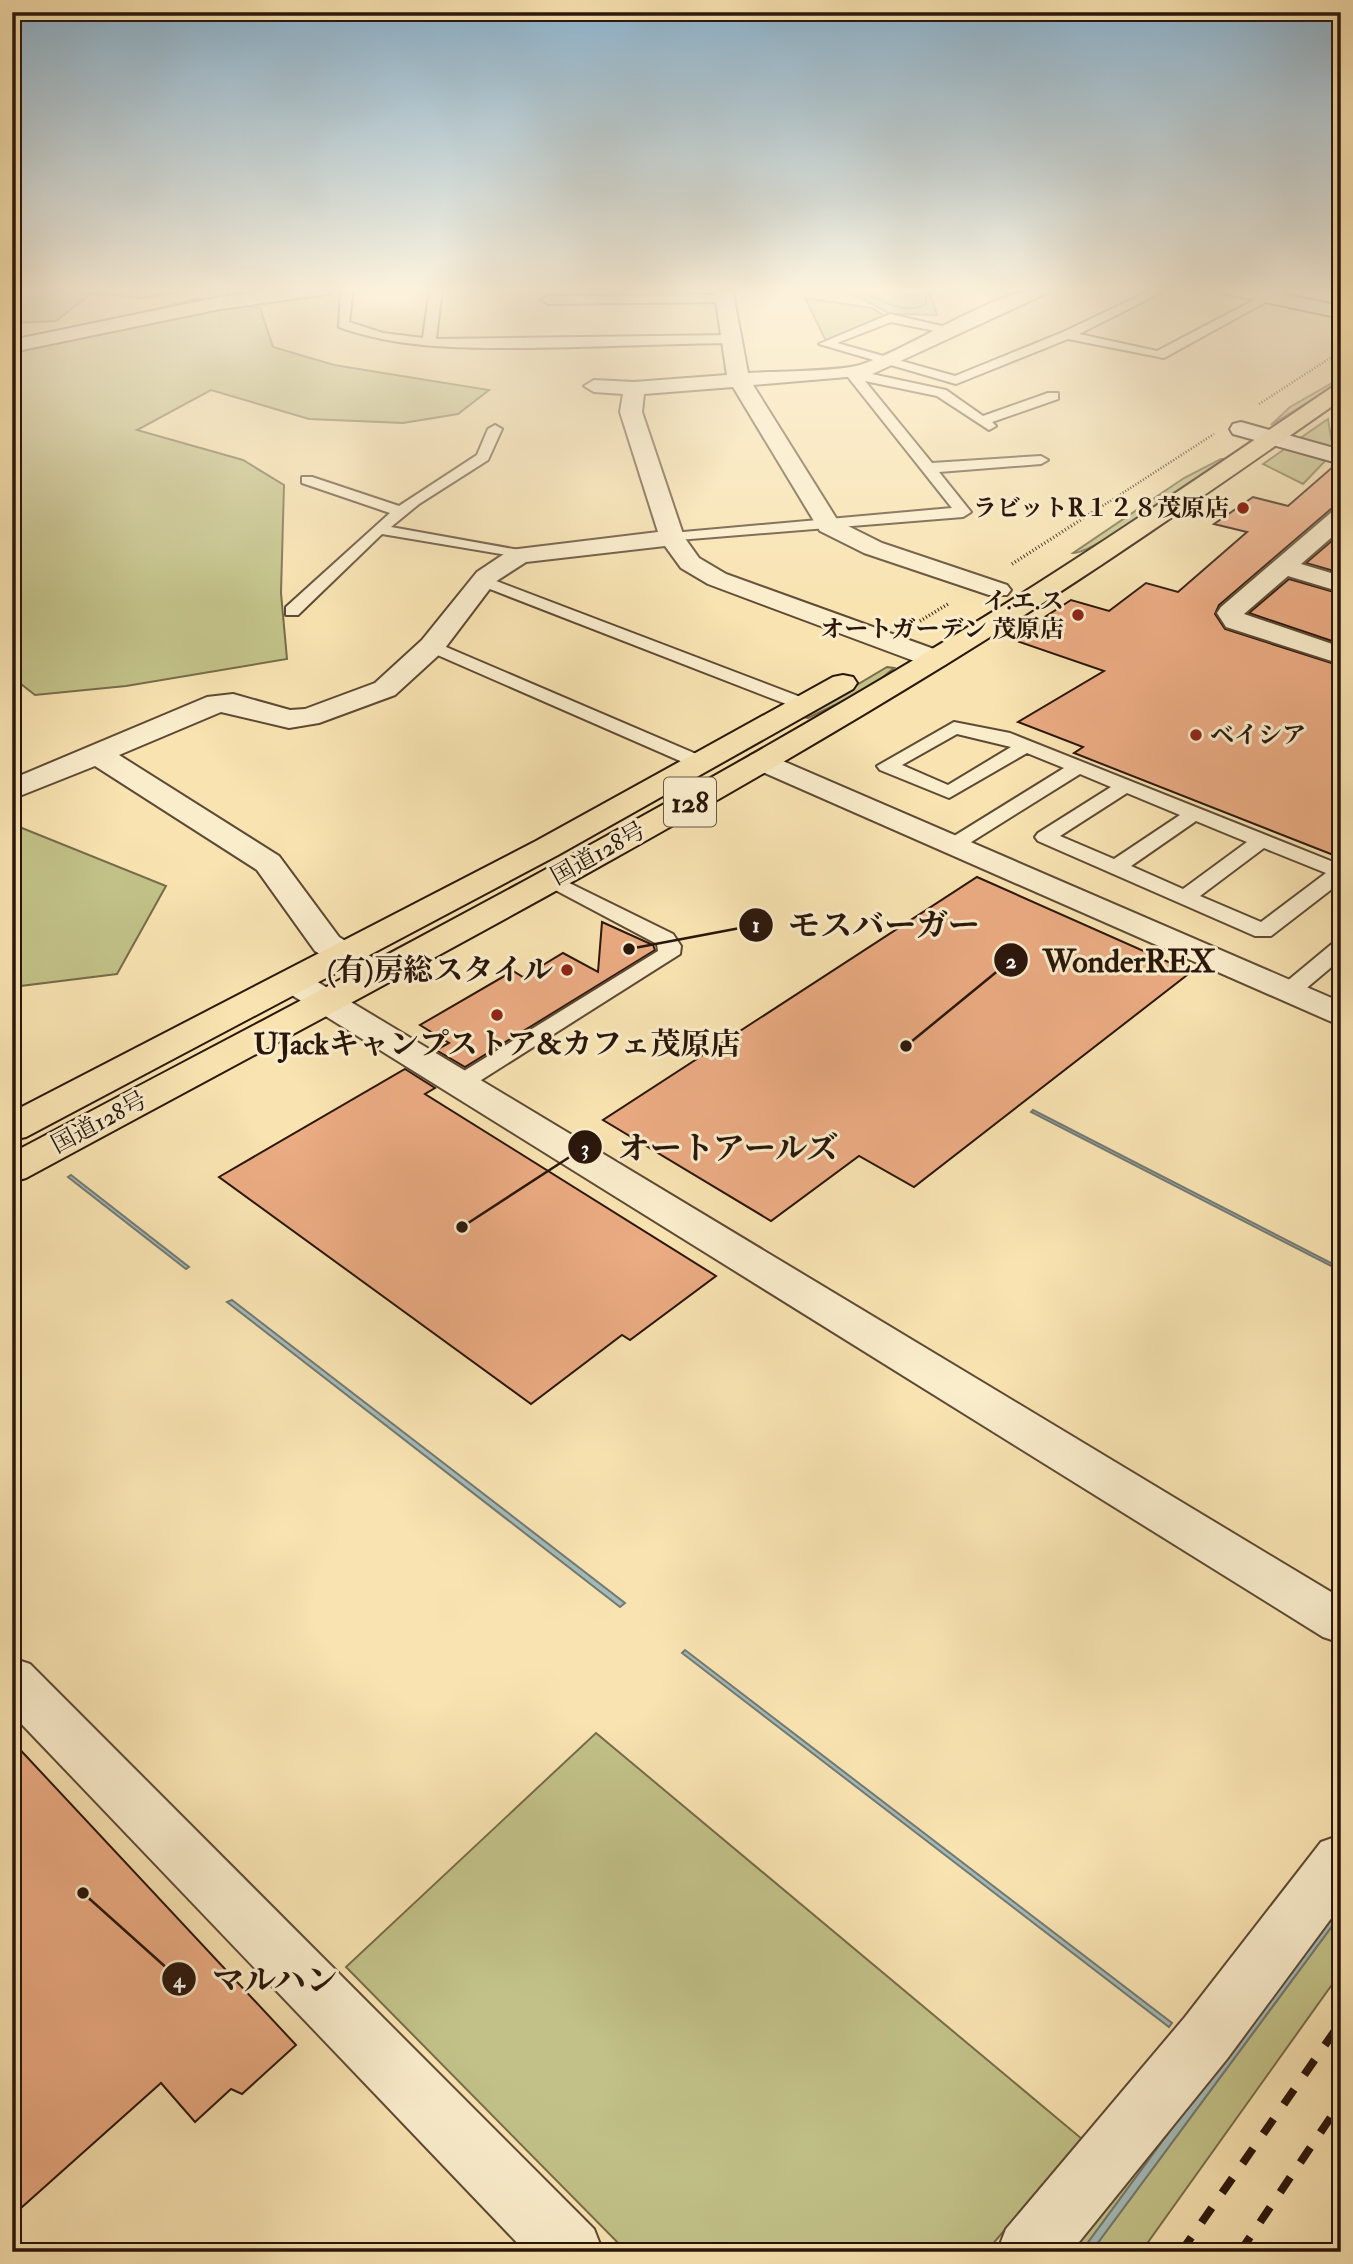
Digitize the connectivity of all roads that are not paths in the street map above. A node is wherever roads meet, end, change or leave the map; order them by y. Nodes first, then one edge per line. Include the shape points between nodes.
1 (633, 394) edge
2 (747, 394) edge
3 (869, 394) edge
4 (942, 394) edge
5 (1295, 394) edge
6 (1336, 394) edge
7 (1052, 396) dead end
8 (495, 429) dead end
9 (1241, 429) junction
10 (1272, 438) junction
11 (1341, 457) edge
12 (1041, 460) dead end
13 (929, 468) junction
14 (307, 480) dead end
15 (399, 511) junction
16 (1341, 516) edge
17 (827, 524) junction
18 (379, 529) junction
19 (672, 538) junction
20 (519, 555) junction
21 (1282, 566) junction
22 (483, 581) junction
23 (1341, 584) edge
24 (998, 590) junction
25 (292, 611) dead end
26 (432, 646) junction
27 (904, 649) junction
28 (1341, 656) edge
29 (935, 659) junction
30 (805, 705) junction
31 (1025, 747) junction
32 (97, 754) junction
33 (762, 761) junction
34 (701, 764) junction
35 (1076, 768) junction
36 (1125, 786) junction
37 (12, 790) edge
38 (1194, 814) junction
39 (1261, 841) junction
40 (953, 845) junction
41 (1116, 867) junction
42 (551, 880) junction
43 (1185, 898) junction
44 (1341, 948) edge
45 (344, 956) junction
46 (376, 974) junction
47 (309, 992) junction
48 (1288, 992) junction
49 (1341, 1015) edge
50 (459, 1084) junction
51 (12, 1128) edge
52 (12, 1169) edge
53 (1341, 1623) edge
54 (12, 1679) edge
55 (1341, 1860) edge
56 (570, 2252) edge
57 (1029, 2252) edge

1 - 19 street via 631,412
2 - 17 street
3 - 13 lane
4 - 7 lane via 986,424
5 - 9 highway, 国道128号 / 128
6 - 10 highway, 国道128号 / 128
8 - 15 lane via 482,457
9 - 10 street
9 - 24 highway, 国道128号 / 128
10 - 11 street
10 - 29 highway, 国道128号 / 128 via 1092,561
12 - 13 lane
13 - 17 lane via 963,512
14 - 15 lane
15 - 18 lane
16 - 21 street
17 - 19 lane
17 - 24 street via 873,548
18 - 20 lane
18 - 25 lane
19 - 20 street
19 - 27 street via 690,563 717,579
20 - 22 street
21 - 23 street
21 - 28 street via 1231,610 1231,617
22 - 26 street
22 - 30 lane
24 - 27 highway, 国道128号 / 128
26 - 32 street via 385,689 309,717 289,719 217,703
26 - 34 lane
27 - 29 street
27 - 30 highway, 国道128号 / 128
29 - 33 highway, 国道128号 / 128
30 - 34 highway, 国道128号 / 128
31 - 31 lane via 1003,737 954,728 887,766 949,792
31 - 35 lane
32 - 37 street
32 - 45 street via 268,863 327,944
33 - 40 street
33 - 42 highway, 国道128号 / 128
34 - 45 highway, 国道128号 / 128
35 - 36 lane
35 - 40 lane
36 - 38 lane
36 - 41 lane via 1045,837
38 - 39 lane
38 - 41 lane
39 - 43 lane
39 - 43 lane via 1341,872 1263,931
40 - 48 street
41 - 43 lane
42 - 46 highway, 国道128号 / 128
42 - 50 lane via 659,935 670,946 669,954
44 - 48 lane
45 - 46 street
45 - 47 highway, 国道128号 / 128
46 - 47 highway, 国道128号 / 128
47 - 50 street
47 - 51 highway, 国道128号 / 128
47 - 52 highway, 国道128号 / 128
48 - 49 street
50 - 53 street
54 - 56 street
55 - 57 street via 1206,2039

